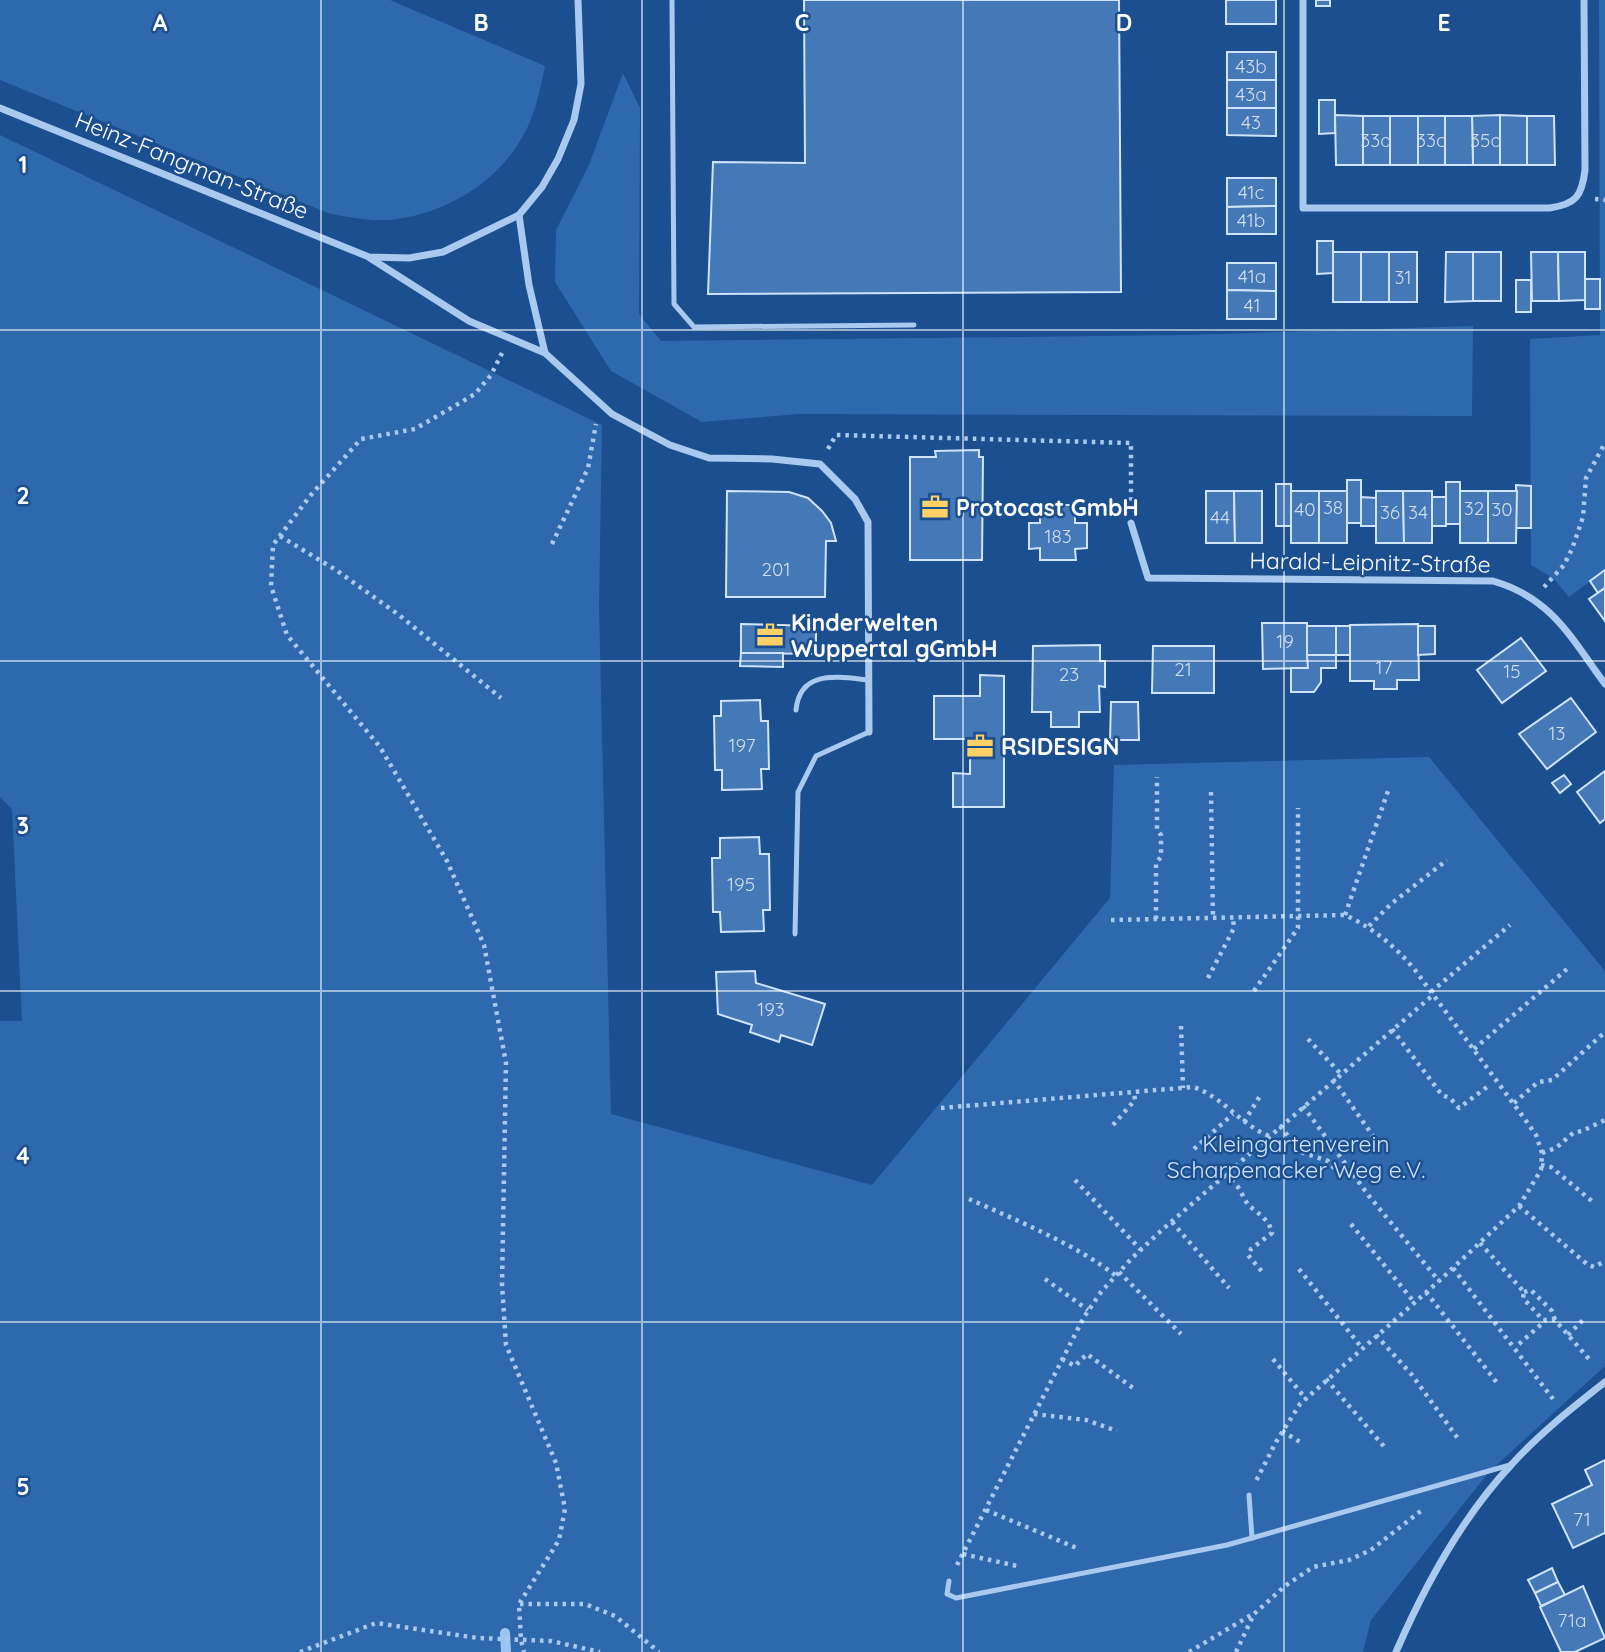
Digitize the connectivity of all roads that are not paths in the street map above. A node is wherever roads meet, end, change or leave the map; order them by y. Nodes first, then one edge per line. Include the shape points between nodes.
1 (578, 0) edge
2 (672, 0) edge
3 (1303, 0) edge
4 (1584, 0) edge
5 (0, 108) edge
6 (519, 215) junction
7 (369, 257) junction
8 (914, 325) dead end
9 (545, 353) junction
10 (1131, 523) road end
11 (869, 680) junction
12 (1605, 684) edge
13 (796, 710) dead end
14 (869, 732) joint
15 (795, 934) dead end
16 (1605, 1382) edge
17 (1510, 1465) junction
18 (1249, 1494) road end
19 (1252, 1538) junction
20 (949, 1581) road end
21 (1396, 1652) edge

1 - 6 street, Heinz-Fangman-Straße via 581,84 574,120 542,187
2 - 8 lane via 674,304 694,327
3 - 4 street via 1303,208 1549,208 1576,198 1585,170
5 - 7 street, Heinz-Fangman-Straße
6 - 7 street, Heinz-Fangman-Straße via 443,252 409,258
6 - 9 street via 528,285
7 - 9 street, Heinz-Fangman-Straße via 470,321
9 - 11 street, Heinz-Fangman-Straße via 612,414 670,445 709,457 820,464 855,499 868,522
10 - 12 street, Harald-Leipnitz-Straße via 1148,578 1493,580 1516,587 1558,620
11 - 13 lane via 831,677 810,682 798,695
11 - 14 street
14 - 15 lane via 816,756 798,792
16 - 17 street
17 - 19 lane
17 - 21 street via 1458,1534 1421,1594
18 - 19 lane
19 - 20 lane via 956,1598 947,1594

